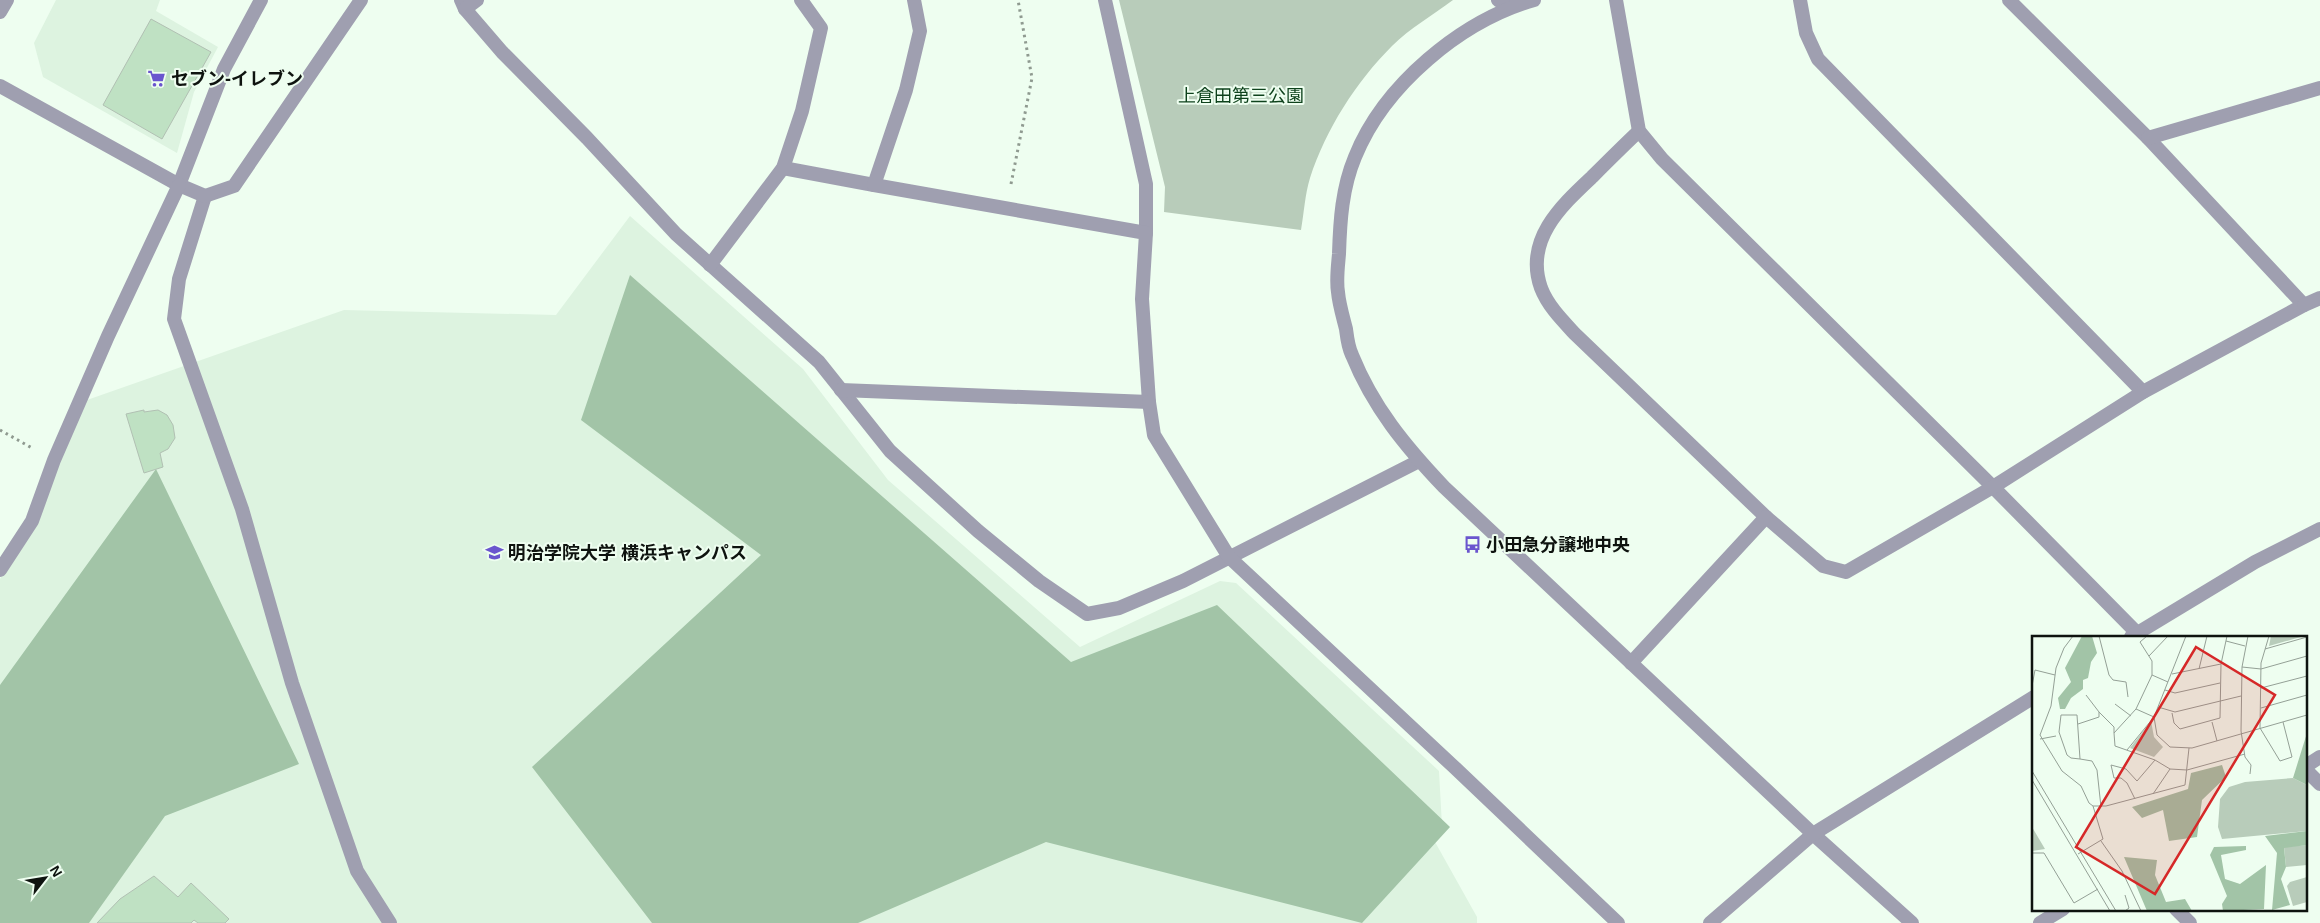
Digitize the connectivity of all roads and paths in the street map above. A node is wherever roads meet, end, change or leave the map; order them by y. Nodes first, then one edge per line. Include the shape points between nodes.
1 (7, 0) edge
2 (261, 0) edge
3 (361, 0) edge
4 (801, 0) edge
5 (914, 0) edge
6 (1018, 0) edge
7 (1105, 0) edge
8 (1498, 0) edge
9 (1534, 0) edge
10 (1616, 0) edge
11 (1800, 0) edge
12 (2010, 0) edge
13 (468, 3) edge
14 (1510, 3) edge
15 (0, 12) edge
16 (0, 86) edge
17 (2320, 88) edge
18 (1639, 131) junction
19 (2148, 138) junction
20 (783, 168) junction
21 (180, 185) junction
22 (874, 185) junction
23 (205, 196) junction
24 (1006, 208) junction
25 (1146, 233) junction
26 (710, 265) junction
27 (2320, 298) edge
28 (2304, 305) junction
29 (841, 390) junction
30 (2143, 392) junction
31 (1149, 402) junction
32 (0, 430) edge
33 (54, 460) junction
34 (1419, 461) junction
35 (1993, 487) junction
36 (1766, 517) junction
37 (2320, 529) edge
38 (1228, 557) junction
39 (0, 570) edge
40 (2134, 635) edge
41 (1631, 663) junction
42 (2032, 697) edge
43 (2320, 758) edge
44 (2308, 765) edge
45 (2308, 772) edge
46 (2320, 784) edge
47 (1813, 834) junction
48 (2061, 910) edge
49 (2177, 910) edge
50 (390, 923) edge
51 (1618, 923) edge
52 (1710, 923) edge
53 (1912, 923) edge
54 (2040, 923) edge
55 (2190, 923) edge

1 - 15 street
2 - 21 street via 224,69
3 - 23 street via 234,186
4 - 20 street via 820,28 802,111
5 - 22 street via 920,30 906,90
6 - 24 path via 1032,78
7 - 25 street via 1146,184
8 - 14 street
9 - 14 street
10 - 18 street
11 - 30 street via 1806,33 1818,59
12 - 19 street
13 - 26 street via 502,52 676,234
14 - 34 street via 1461,34 1421,65 1396,92 1374,122 1355,157 1344,194 1337,291 1351,353 1379,410
16 - 21 street
17 - 19 street
18 - 35 street via 1662,159
18 - 36 street via 1559,208 1541,239 1536,259 1541,287 1553,310 1575,334
19 - 28 street
20 - 22 street
20 - 26 street
21 - 23 street
21 - 33 street via 108,336
22 - 24 street
23 - 50 street via 178,279 174,319 242,509 292,683 357,871
24 - 25 street
25 - 31 street via 1142,299
26 - 29 street via 819,362
27 - 28 street
28 - 30 street
29 - 31 street
29 - 38 street via 890,451 978,531 1039,581 1087,614 1119,608 1183,581
30 - 35 street
31 - 38 street via 1154,435
32 - 33 path
33 - 39 street via 32,521
34 - 38 street
34 - 41 street
35 - 36 street via 1846,572 1823,566
35 - 40 street
36 - 41 street
37 - 40 street via 2254,562
38 - 51 street
41 - 47 street
42 - 47 street
43 - 44 street
45 - 46 street
47 - 52 street
47 - 53 street
48 - 54 street
49 - 55 street

